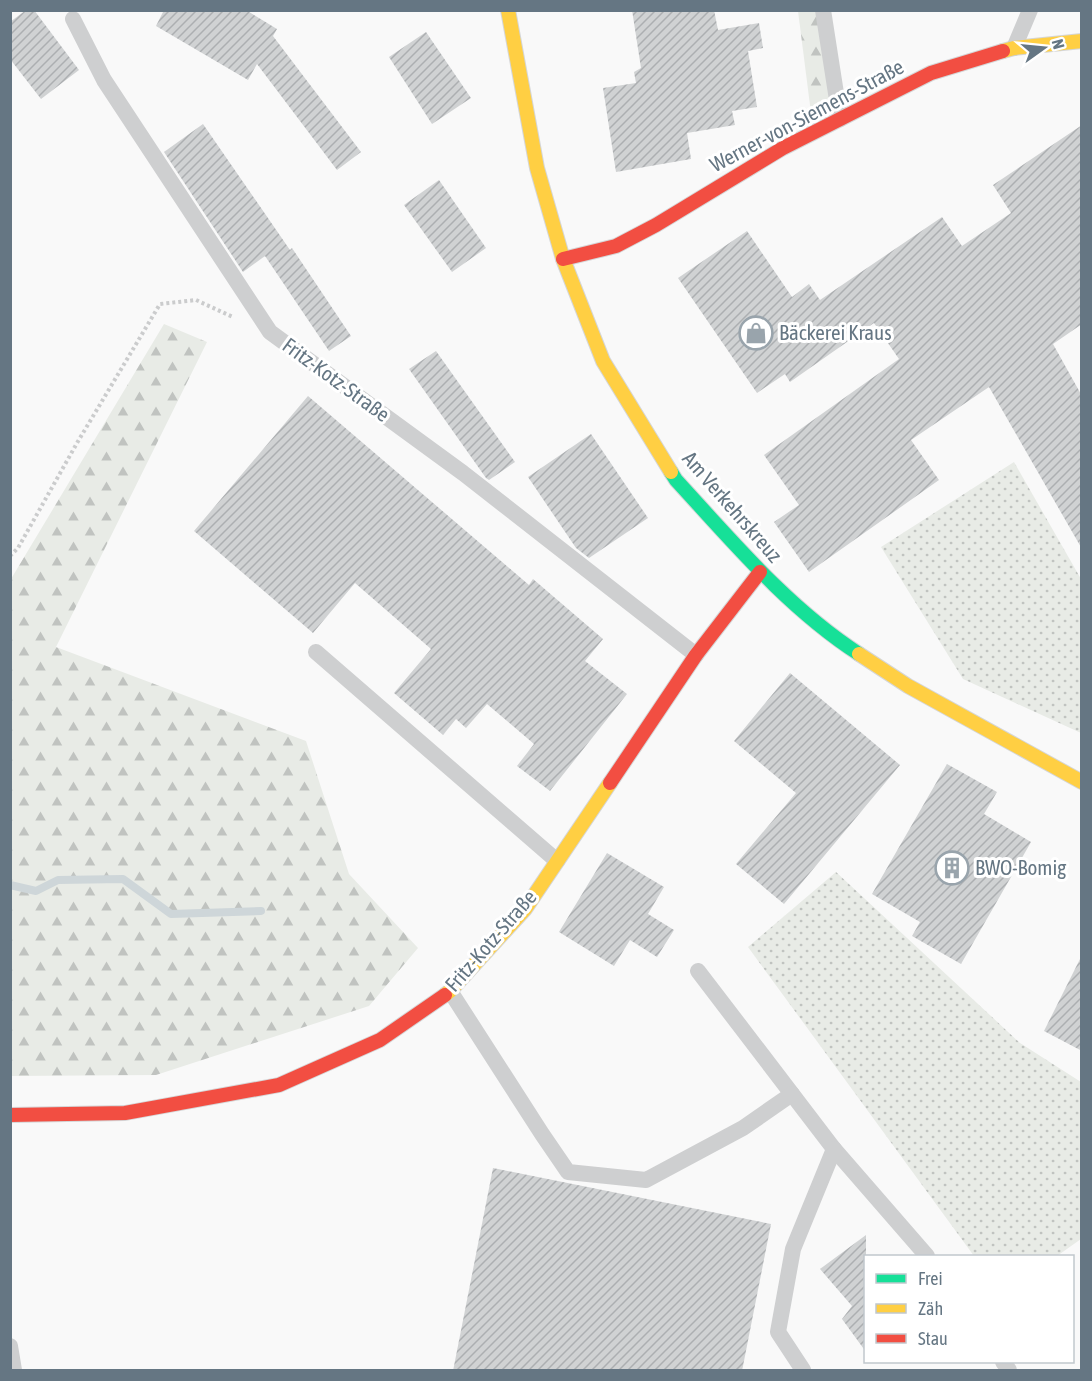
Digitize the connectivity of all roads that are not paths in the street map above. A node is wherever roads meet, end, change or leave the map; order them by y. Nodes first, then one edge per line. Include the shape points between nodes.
1 (508, 10) edge
2 (823, 10) edge
3 (1030, 10) edge
4 (74, 19) dead end
5 (1082, 41) edge
6 (1014, 48) junction
7 (840, 119) junction
8 (563, 259) junction
9 (760, 573) junction
10 (315, 652) dead end
11 (696, 655) junction
12 (1082, 782) edge
13 (556, 861) junction
14 (698, 971) dead end
15 (450, 991) junction
16 (792, 1094) junction
17 (10, 1115) edge
18 (834, 1149) junction
19 (925, 1255) edge
20 (10, 1346) edge
21 (14, 1371) edge
22 (803, 1371) edge

1 - 8 street, Am Verkehrskreuz via 537,168
2 - 7 lane
3 - 6 lane
4 - 11 lane, Fritz-Kotz-Straße via 104,80 270,332 463,473
5 - 6 street, Werner-von-Siemens-Straße
6 - 7 street, Werner-von-Siemens-Straße via 931,73
7 - 8 street, Werner-von-Siemens-Straße via 783,148 636,236 616,246
8 - 9 street, Am Verkehrskreuz via 603,361 676,480
9 - 11 street, Fritz-Kotz-Straße
9 - 12 street, Am Verkehrskreuz via 833,637 908,686
10 - 13 lane
11 - 13 street, Fritz-Kotz-Straße
13 - 15 street, Fritz-Kotz-Straße via 525,909
14 - 16 lane
15 - 16 lane via 568,1172 646,1180 743,1128
15 - 17 street, Fritz-Kotz-Straße via 380,1040 279,1084 125,1113
16 - 18 lane
18 - 19 lane
18 - 22 lane via 793,1249 778,1332
20 - 21 lane

